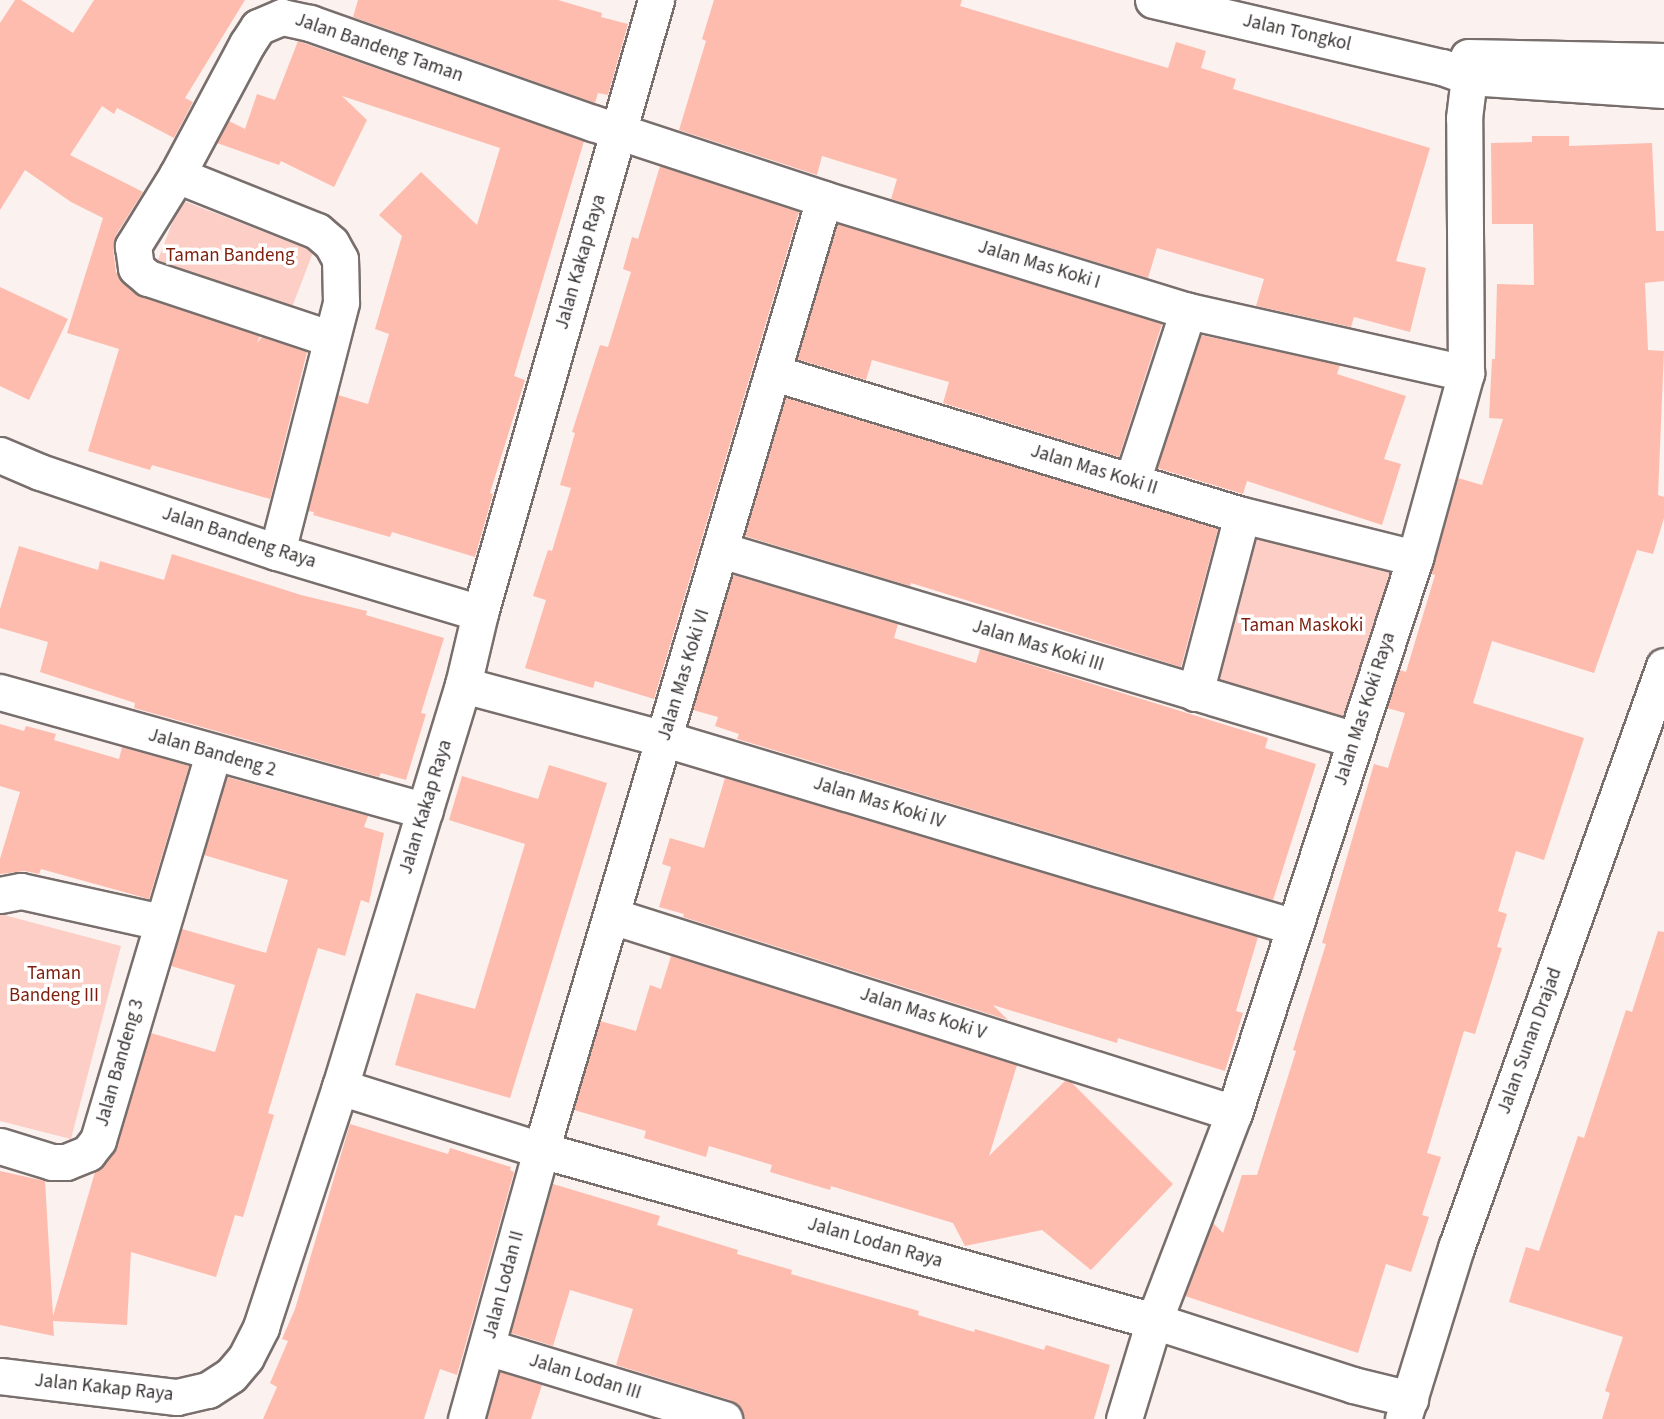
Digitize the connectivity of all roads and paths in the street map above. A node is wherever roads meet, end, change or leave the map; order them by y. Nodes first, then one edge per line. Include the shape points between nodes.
1 (656, 0) edge
2 (1159, 1) edge
3 (1664, 61) edge
4 (1455, 72) junction
5 (1664, 90) edge
6 (619, 132) junction
7 (177, 175) junction
8 (824, 199) junction
9 (1188, 311) junction
10 (331, 339) junction
11 (774, 373) junction
12 (1466, 373) junction
13 (1, 458) edge
14 (1132, 481) junction
15 (1242, 515) junction
16 (721, 550) junction
17 (277, 552) junction
18 (1415, 558) junction
19 (480, 613) junction
20 (1664, 666) edge
21 (463, 685) junction
22 (0, 692) edge
23 (1195, 693) junction
24 (665, 739) junction
25 (1355, 740) junction
26 (213, 754) junction
27 (425, 811) junction
28 (0, 895) edge
29 (612, 916) junction
30 (161, 922) junction
31 (1294, 927) junction
32 (340, 1087) junction
33 (1234, 1113) junction
34 (0, 1146) edge
35 (541, 1150) junction
36 (1154, 1321) junction
37 (487, 1347) junction
38 (0, 1376) edge
39 (1407, 1409) edge
40 (466, 1419) edge
41 (724, 1419) edge
42 (1124, 1419) edge

1 - 6 street, Jalan Kakap Raya
2 - 4 street, Jalan Tongkol
3 - 4 street via 1471,55
4 - 5 street, Jalan Tongkol
4 - 12 street, Jalan Mas Koki Raya via 1464,118
6 - 7 street, Jalan Bandeng Taman via 282,17 258,27
6 - 8 street, Jalan Mas Koki I
6 - 19 street, Jalan Kakap Raya
7 - 10 street via 317,231 331,243 340,259 342,278
7 - 10 street, Jalan Bandeng Taman via 133,246 136,268 148,278
8 - 9 street, Jalan Mas Koki I
8 - 11 street, Jalan Mas Koki VI
9 - 12 street, Jalan Mas Koki I
9 - 14 street
10 - 17 street
11 - 14 street, Jalan Mas Koki II
11 - 16 street, Jalan Mas Koki VI
12 - 18 street, Jalan Mas Koki Raya
13 - 17 street, Jalan Bandeng Raya
14 - 15 street, Jalan Mas Koki II
15 - 18 street, Jalan Mas Koki II
15 - 23 street
16 - 23 street, Jalan Mas Koki III
16 - 24 street, Jalan Mas Koki VI
17 - 19 street, Jalan Bandeng Raya
18 - 25 street, Jalan Mas Koki Raya
19 - 21 street, Jalan Kakap Raya
20 - 39 street, Jalan Sunan Drajad via 1456,1248
21 - 24 street, Jalan Mas Koki IV
21 - 27 street, Jalan Kakap Raya
22 - 26 street, Jalan Bandeng 2
23 - 25 street, Jalan Mas Koki III
24 - 29 street, Jalan Mas Koki VI
24 - 31 street, Jalan Mas Koki IV
25 - 31 street, Jalan Mas Koki Raya
26 - 27 street, Jalan Bandeng 2
26 - 30 street, Jalan Bandeng 3
27 - 32 street, Jalan Kakap Raya
28 - 30 street via 22,891
29 - 33 street, Jalan Mas Koki V
29 - 35 street, Jalan Mas Koki VI
30 - 34 street, Jalan Bandeng 3 via 98,1140 88,1153 66,1162
31 - 33 street, Jalan Mas Koki Raya
32 - 35 street, Jalan Lodan Raya
32 - 38 street, Jalan Kakap Raya via 261,1327 231,1376 208,1390 177,1397
33 - 36 street, Jalan Mas Koki Raya
35 - 36 street, Jalan Lodan Raya
35 - 37 street, Jalan Lodan II
36 - 39 street, Jalan Lodan Raya via 1353,1385
36 - 42 street, Jalan Mas Koki Raya
37 - 40 street, Jalan Lodan II
37 - 41 street, Jalan Lodan III

